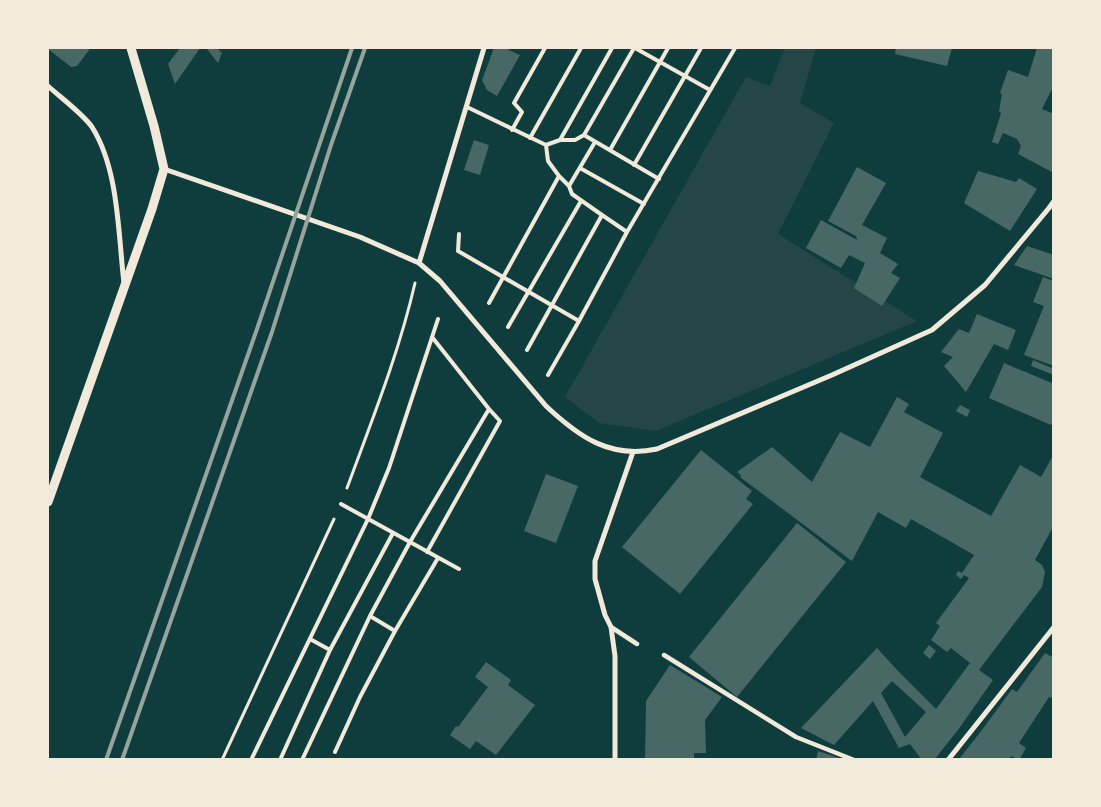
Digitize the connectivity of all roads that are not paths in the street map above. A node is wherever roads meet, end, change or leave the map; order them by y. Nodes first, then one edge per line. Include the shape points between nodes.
1 (131, 48) edge
2 (484, 48) edge
3 (546, 48) edge
4 (581, 48) edge
5 (612, 48) edge
6 (634, 48) edge
7 (668, 48) edge
8 (701, 48) edge
9 (735, 48) edge
10 (660, 62) junction
11 (685, 76) junction
12 (48, 86) edge
13 (710, 90) junction
14 (467, 107) junction
15 (512, 130) junction
16 (584, 135) junction
17 (530, 138) junction
18 (560, 140) junction
19 (595, 142) junction
20 (546, 146) junction
21 (610, 150) junction
22 (634, 165) junction
23 (164, 168) junction
24 (580, 168) junction
25 (559, 176) junction
26 (659, 179) junction
27 (570, 186) junction
28 (581, 201) junction
29 (1054, 201) edge
30 (644, 204) junction
31 (602, 215) junction
32 (627, 232) junction
33 (459, 234) dead end
34 (419, 263) junction
35 (503, 277) junction
36 (124, 286) junction
37 (528, 292) junction
38 (489, 304) dead end
39 (552, 305) junction
40 (438, 319) dead end
41 (579, 321) junction
42 (508, 326) dead end
43 (432, 337) junction
44 (528, 350) dead end
45 (548, 375) dead end
46 (489, 410) junction
47 (633, 452) junction
48 (48, 502) edge
49 (341, 504) dead end
50 (368, 519) junction
51 (393, 533) junction
52 (410, 542) junction
53 (427, 552) junction
54 (438, 558) junction
55 (459, 569) dead end
56 (370, 616) junction
57 (1054, 626) edge
58 (611, 627) junction
59 (395, 631) junction
60 (310, 639) junction
61 (637, 644) dead end
62 (330, 650) junction
63 (664, 655) dead end
64 (335, 752) dead end
65 (253, 760) edge
66 (280, 760) edge
67 (302, 760) edge
68 (615, 760) edge
69 (854, 760) edge
70 (948, 760) edge

1 - 23 street
2 - 14 street
3 - 15 lane via 514,103 522,112
4 - 17 lane
5 - 18 lane
6 - 10 lane
6 - 16 lane
7 - 10 lane
8 - 11 lane
9 - 13 lane
10 - 11 lane
10 - 21 lane
11 - 13 lane
11 - 22 lane
12 - 36 street via 91,126 105,153 113,183
13 - 26 lane
14 - 15 lane
14 - 34 street
15 - 17 lane
16 - 18 lane via 575,140
16 - 19 lane
17 - 20 lane
18 - 20 lane
19 - 21 lane
19 - 24 lane
20 - 25 lane via 548,161
21 - 22 lane
22 - 26 lane
23 - 34 street via 360,237
23 - 36 street
24 - 27 lane
24 - 30 lane
25 - 27 lane
25 - 35 lane
26 - 30 lane
27 - 28 lane via 572,194
28 - 31 lane
28 - 37 lane
29 - 47 street via 984,285 932,330 657,449
30 - 32 lane
31 - 32 lane
31 - 39 lane
32 - 41 lane
33 - 35 lane via 458,251
34 - 47 street via 440,281 565,424 604,446
35 - 37 lane
35 - 38 lane
36 - 48 street
37 - 39 lane
37 - 42 lane
39 - 41 lane
39 - 44 lane
40 - 43 lane
41 - 45 lane
43 - 46 lane
43 - 50 lane via 389,468
46 - 52 lane
46 - 53 lane via 500,421
47 - 58 street via 595,561 598,595
49 - 50 lane
50 - 51 lane
50 - 60 lane
51 - 52 lane
51 - 62 lane
52 - 53 lane
52 - 56 lane
53 - 54 lane
54 - 55 lane
54 - 59 lane
56 - 59 lane
56 - 67 lane
57 - 70 street
58 - 61 street
58 - 68 street via 615,656
59 - 64 lane
60 - 62 lane
60 - 65 lane
62 - 66 lane
63 - 69 street via 796,737

